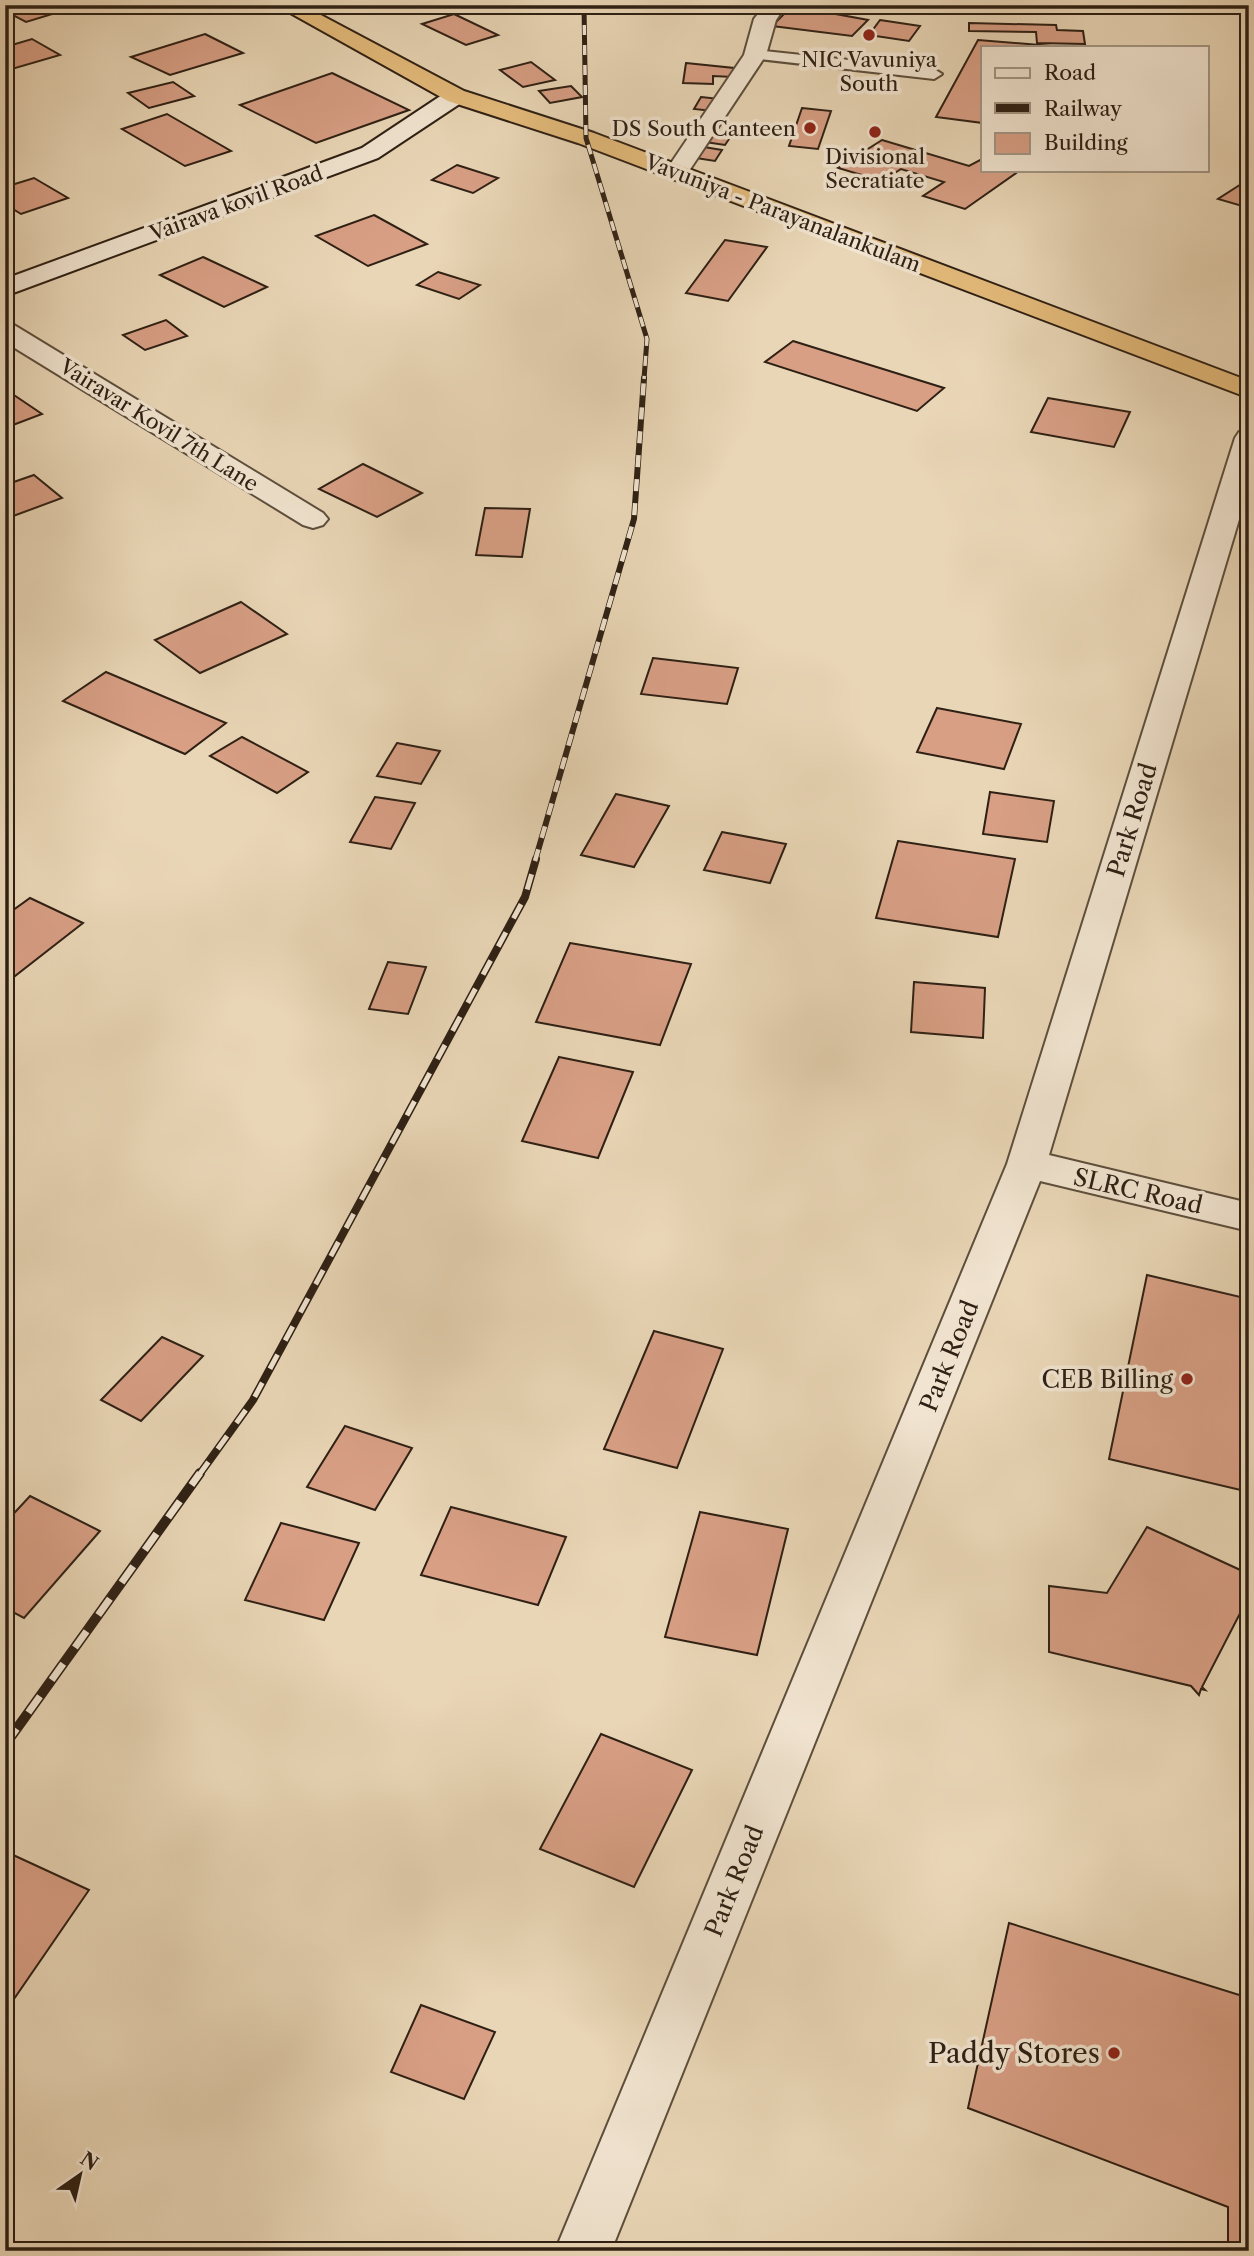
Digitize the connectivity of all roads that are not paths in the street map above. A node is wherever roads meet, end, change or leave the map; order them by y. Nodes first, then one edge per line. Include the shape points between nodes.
1 (286, 5) edge
2 (776, 5) edge
3 (755, 55) junction
4 (934, 74) dead end
5 (456, 96) junction
6 (677, 172) junction
7 (5, 288) edge
8 (5, 331) edge
9 (1249, 390) edge
10 (1249, 438) edge
11 (313, 519) dead end
12 (1027, 1164) junction
13 (1249, 1217) edge
14 (583, 2251) edge

1 - 5 highway, Vavuniya - Parayanalankulam
2 - 3 street via 765,19
3 - 4 lane
3 - 6 street
5 - 6 highway, Vavuniya - Parayanalankulam
5 - 7 street, Vairava kovil Road via 370,153
6 - 9 highway, Vavuniya - Parayanalankulam
8 - 11 street, Vairavar Kovil 7th Lane
10 - 12 street, Park Road
12 - 13 street, SLRC Road
12 - 14 street, Park Road

